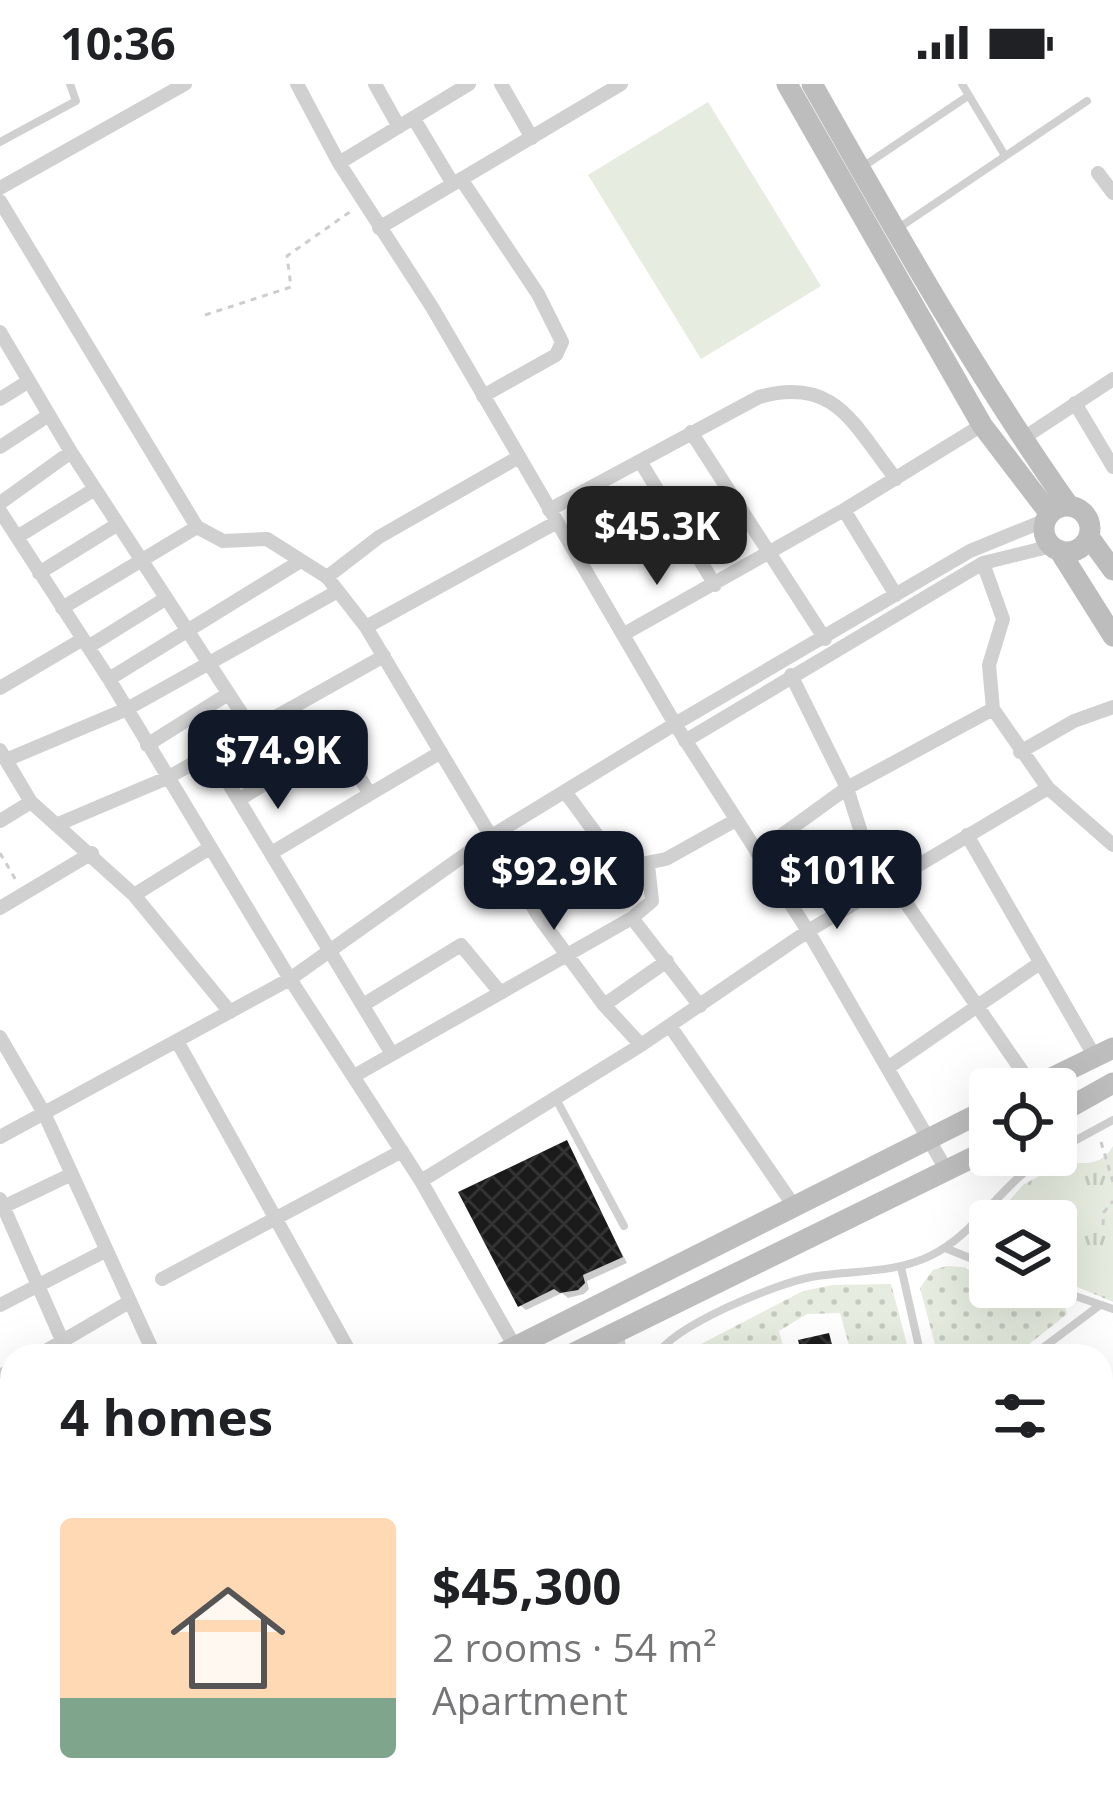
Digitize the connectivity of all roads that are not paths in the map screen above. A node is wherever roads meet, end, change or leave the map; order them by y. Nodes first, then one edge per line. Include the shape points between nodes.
1 (70, 84) edge
2 (185, 84) edge
3 (297, 84) edge
4 (375, 84) edge
5 (469, 84) edge
6 (502, 84) edge
7 (621, 84) edge
8 (787, 84) edge
9 (812, 84) edge
10 (962, 84) edge
11 (968, 96) junction
12 (1087, 101) dead end
13 (414, 118) junction
14 (399, 127) junction
15 (532, 138) junction
16 (0, 142) edge
17 (1004, 154) junction
18 (338, 163) junction
19 (860, 168) junction
20 (1098, 173) dead end
21 (457, 182) junction
22 (0, 188) edge
23 (1113, 193) edge
24 (0, 201) edge
25 (379, 228) junction
26 (893, 232) junction
27 (1, 337) edge
28 (1113, 379) edge
29 (29, 381) junction
30 (483, 396) junction
31 (0, 399) edge
32 (1076, 403) junction
33 (49, 415) junction
34 (982, 425) junction
35 (691, 432) junction
36 (1022, 439) junction
37 (0, 447) edge
38 (71, 452) junction
39 (519, 457) junction
40 (640, 461) junction
41 (1113, 466) edge
42 (896, 479) junction
43 (95, 489) junction
44 (0, 507) edge
45 (844, 510) junction
46 (1055, 513) junction
47 (553, 516) junction
48 (118, 524) junction
49 (197, 527) junction
50 (16, 537) junction
51 (1088, 537) junction
52 (1056, 548) junction
53 (771, 553) junction
54 (142, 562) junction
55 (299, 562) junction
56 (983, 563) junction
57 (1113, 570) edge
58 (39, 573) junction
59 (327, 577) junction
60 (715, 585) junction
61 (338, 591) junction
62 (896, 595) junction
63 (165, 599) junction
64 (62, 608) junction
65 (366, 627) junction
66 (187, 632) junction
67 (624, 634) junction
68 (1113, 636) edge
69 (825, 639) junction
70 (86, 643) junction
71 (384, 656) junction
72 (208, 665) junction
73 (790, 675) junction
74 (109, 679) junction
75 (1, 684) edge
76 (228, 694) junction
77 (1113, 707) edge
78 (127, 709) junction
79 (993, 709) junction
80 (675, 724) junction
81 (251, 728) junction
82 (685, 741) junction
83 (147, 745) junction
84 (209, 752) junction
85 (441, 752) junction
86 (1020, 752) junction
87 (3, 755) edge
88 (167, 778) junction
89 (847, 788) junction
90 (1048, 788) junction
91 (566, 793) junction
92 (370, 794) junction
93 (240, 799) junction
94 (31, 802) junction
95 (736, 820) junction
96 (0, 821) edge
97 (56, 824) junction
98 (968, 835) junction
99 (490, 837) junction
100 (1113, 845) edge
101 (208, 848) junction
102 (273, 852) junction
103 (757, 853) junction
104 (92, 854) junction
105 (648, 865) junction
106 (622, 868) junction
107 (891, 881) junction
108 (134, 895) junction
109 (0, 908) edge
110 (539, 917) junction
111 (632, 918) junction
112 (808, 932) junction
113 (330, 952) junction
114 (566, 955) junction
115 (668, 961) junction
116 (1040, 963) junction
117 (290, 979) junction
118 (499, 991) junction
119 (363, 1005) junction
120 (604, 1005) junction
121 (700, 1006) junction
122 (979, 1008) junction
123 (230, 1012) junction
124 (670, 1026) junction
125 (0, 1037) edge
126 (177, 1041) junction
127 (641, 1045) junction
128 (1104, 1052) edge
129 (392, 1054) junction
130 (889, 1067) junction
131 (1018, 1068) edge
132 (1072, 1068) edge
133 (354, 1076) junction
134 (1113, 1083) edge
135 (556, 1099) junction
136 (1077, 1103) edge
137 (44, 1113) junction
138 (969, 1118) edge
139 (1113, 1120) edge
140 (0, 1137) edge
141 (928, 1138) junction
142 (1077, 1140) edge
143 (402, 1150) junction
144 (969, 1160) edge
145 (947, 1171) junction
146 (72, 1174) junction
147 (1017, 1176) edge
148 (421, 1180) junction
149 (2, 1203) edge
150 (794, 1206) junction
151 (277, 1216) junction
152 (625, 1226) dead end
153 (7, 1233) edge
154 (945, 1248) junction
155 (105, 1251) junction
156 (969, 1258) edge
157 (901, 1267) junction
158 (162, 1279) dead end
159 (38, 1284) junction
160 (1077, 1297) edge
161 (129, 1302) junction
162 (0, 1305) edge
163 (1100, 1305) junction
164 (1113, 1309) edge
165 (616, 1333) junction
166 (64, 1344) edge
167 (73, 1344) edge
168 (149, 1344) edge
169 (346, 1344) edge
170 (502, 1344) edge
171 (522, 1344) edge
172 (593, 1344) edge
173 (618, 1344) edge
174 (667, 1344) edge
175 (918, 1344) edge
176 (1048, 1344) edge

1 - 16 lane via 76,101
2 - 22 street
3 - 18 street
4 - 14 street
5 - 13 street
6 - 15 street
7 - 15 street
8 - 34 main road
9 - 19 main road
10 - 11 lane
11 - 17 lane
11 - 19 lane
12 - 17 lane
13 - 14 street
13 - 21 street
14 - 18 street
15 - 21 street
17 - 26 lane
18 - 25 street
19 - 26 main road
20 - 23 street
21 - 25 street
21 - 30 street via 538,293 562,342 556,355
24 - 49 street
25 - 30 street
26 - 36 main road
27 - 29 street
28 - 32 street
29 - 31 street
29 - 33 street
30 - 39 street
32 - 36 street
32 - 41 street
33 - 37 street
33 - 38 street
34 - 42 street
34 - 46 main road
35 - 40 street
35 - 42 street via 793,388 839,407
35 - 53 street
36 - 46 main road
38 - 43 street
38 - 44 street
39 - 47 street
39 - 59 street via 379,537
40 - 47 street
40 - 60 street
42 - 45 street
43 - 48 street
43 - 50 street
44 - 50 street
45 - 53 street
45 - 62 street
46 - 51 main road via 1087,517
46 - 52 main road via 1045,534
46 - 62 street
47 - 65 street
47 - 67 street
48 - 54 street
48 - 58 street
49 - 54 street
49 - 55 street via 214,540 267,538
50 - 58 street
51 - 52 main road via 1079,548
51 - 57 main road
52 - 56 street
52 - 68 main road
53 - 60 street
53 - 69 street
54 - 63 street
54 - 64 street
55 - 59 street
55 - 66 street
56 - 73 street
56 - 79 street via 1003,619 989,665
58 - 64 street
59 - 61 street
60 - 67 street
61 - 65 street
61 - 72 street
62 - 69 street
63 - 66 street
63 - 70 street
64 - 70 street
65 - 71 street
66 - 72 street
66 - 74 street
67 - 80 street
69 - 80 street
70 - 74 street
70 - 75 street
71 - 81 street
71 - 85 street
72 - 76 street
72 - 78 street
73 - 82 street
73 - 89 street
74 - 78 street
76 - 81 street
76 - 83 street
77 - 86 street
78 - 83 street
78 - 87 street
79 - 86 street
79 - 89 street
80 - 82 street
80 - 91 street
81 - 84 street
82 - 95 street
83 - 88 street
84 - 88 street
84 - 93 street
85 - 92 street
85 - 99 street
86 - 90 street
87 - 94 street
88 - 97 street
88 - 101 street
89 - 103 street
89 - 107 street via 864,842
90 - 98 street
90 - 100 street
91 - 99 street
91 - 106 street
92 - 93 street via 331,745
92 - 102 street
93 - 102 street
94 - 96 street
94 - 97 street
95 - 103 street
95 - 105 street
97 - 104 street
98 - 107 street
98 - 116 street
99 - 110 street
99 - 113 street
101 - 108 street
101 - 117 street
102 - 113 street
103 - 112 street
104 - 108 street
104 - 109 street
105 - 106 street
105 - 111 street via 654,894
106 - 110 street
107 - 112 street
107 - 122 street
108 - 123 street
110 - 114 street
111 - 114 street
111 - 115 street
112 - 121 street
112 - 130 street
113 - 117 street
113 - 119 street
114 - 118 street
114 - 120 street
115 - 120 street
115 - 121 street
116 - 122 street
116 - 128 street
117 - 123 street
117 - 133 street
118 - 119 street via 461,945
118 - 129 street
119 - 129 street
120 - 127 street
121 - 124 street
122 - 130 street
122 - 131 street
123 - 126 street
124 - 127 street
124 - 150 street
125 - 137 street
126 - 137 street
126 - 151 street
127 - 135 street
128 - 132 main road
129 - 133 street
130 - 141 street
133 - 143 street
134 - 136 main road
135 - 148 street
135 - 152 lane
137 - 140 street
137 - 146 street
138 - 141 main road
139 - 142 lane
141 - 145 street
141 - 150 main road
143 - 148 street
143 - 151 street
144 - 145 main road
145 - 165 main road
146 - 149 street
146 - 155 street
147 - 154 lane
148 - 170 street
149 - 153 street
150 - 171 main road
151 - 158 street
151 - 169 street
153 - 159 street
154 - 156 lane
154 - 157 lane
155 - 159 street
155 - 161 street
157 - 174 lane via 788,1283
157 - 175 lane
159 - 162 street
159 - 166 street
160 - 163 lane
161 - 167 street
161 - 168 street
163 - 164 lane
163 - 176 lane
165 - 172 main road
165 - 173 street

